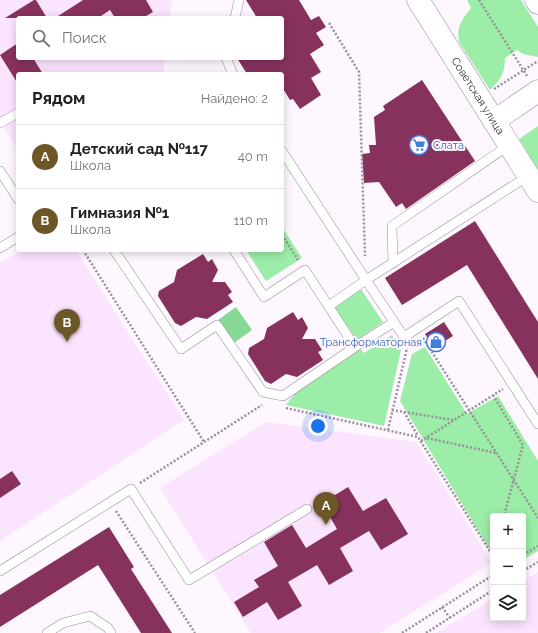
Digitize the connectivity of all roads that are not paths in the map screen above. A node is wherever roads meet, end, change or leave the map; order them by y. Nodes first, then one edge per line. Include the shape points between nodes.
1 (239, 0) edge
2 (418, 0) edge
3 (536, 0) edge
4 (538, 3) edge
5 (235, 16) edge
6 (227, 60) edge
7 (232, 72) edge
8 (532, 84) edge
9 (16, 114) edge
10 (494, 121) junction
11 (0, 123) edge
12 (509, 145) junction
13 (284, 154) edge
14 (0, 171) edge
15 (533, 183) edge
16 (16, 196) edge
17 (16, 238) edge
18 (0, 248) edge
19 (115, 252) edge
20 (235, 252) edge
21 (393, 263) junction
22 (366, 280) junction
23 (329, 306) junction
24 (394, 322) junction
25 (355, 347) junction
26 (538, 424) edge
27 (307, 509) dead end
28 (0, 571) edge
29 (47, 633) edge
30 (111, 633) edge

1 - 5 lane
2 - 10 street, Советская улица
3 - 4 street
6 - 7 lane
8 - 10 street
9 - 11 lane
10 - 12 street, Советская улица
12 - 15 street, Советская улица
12 - 21 lane via 392,226
13 - 22 lane
14 - 16 lane
15 - 21 lane
17 - 18 lane
19 - 25 lane via 181,349 217,325 263,392 283,396
20 - 23 lane via 264,297 305,270
21 - 22 lane
22 - 23 lane
22 - 24 lane
23 - 25 lane
24 - 25 lane
24 - 26 lane via 404,337 459,301
27 - 28 lane via 189,580 131,489
29 - 30 lane via 63,623 90,616

